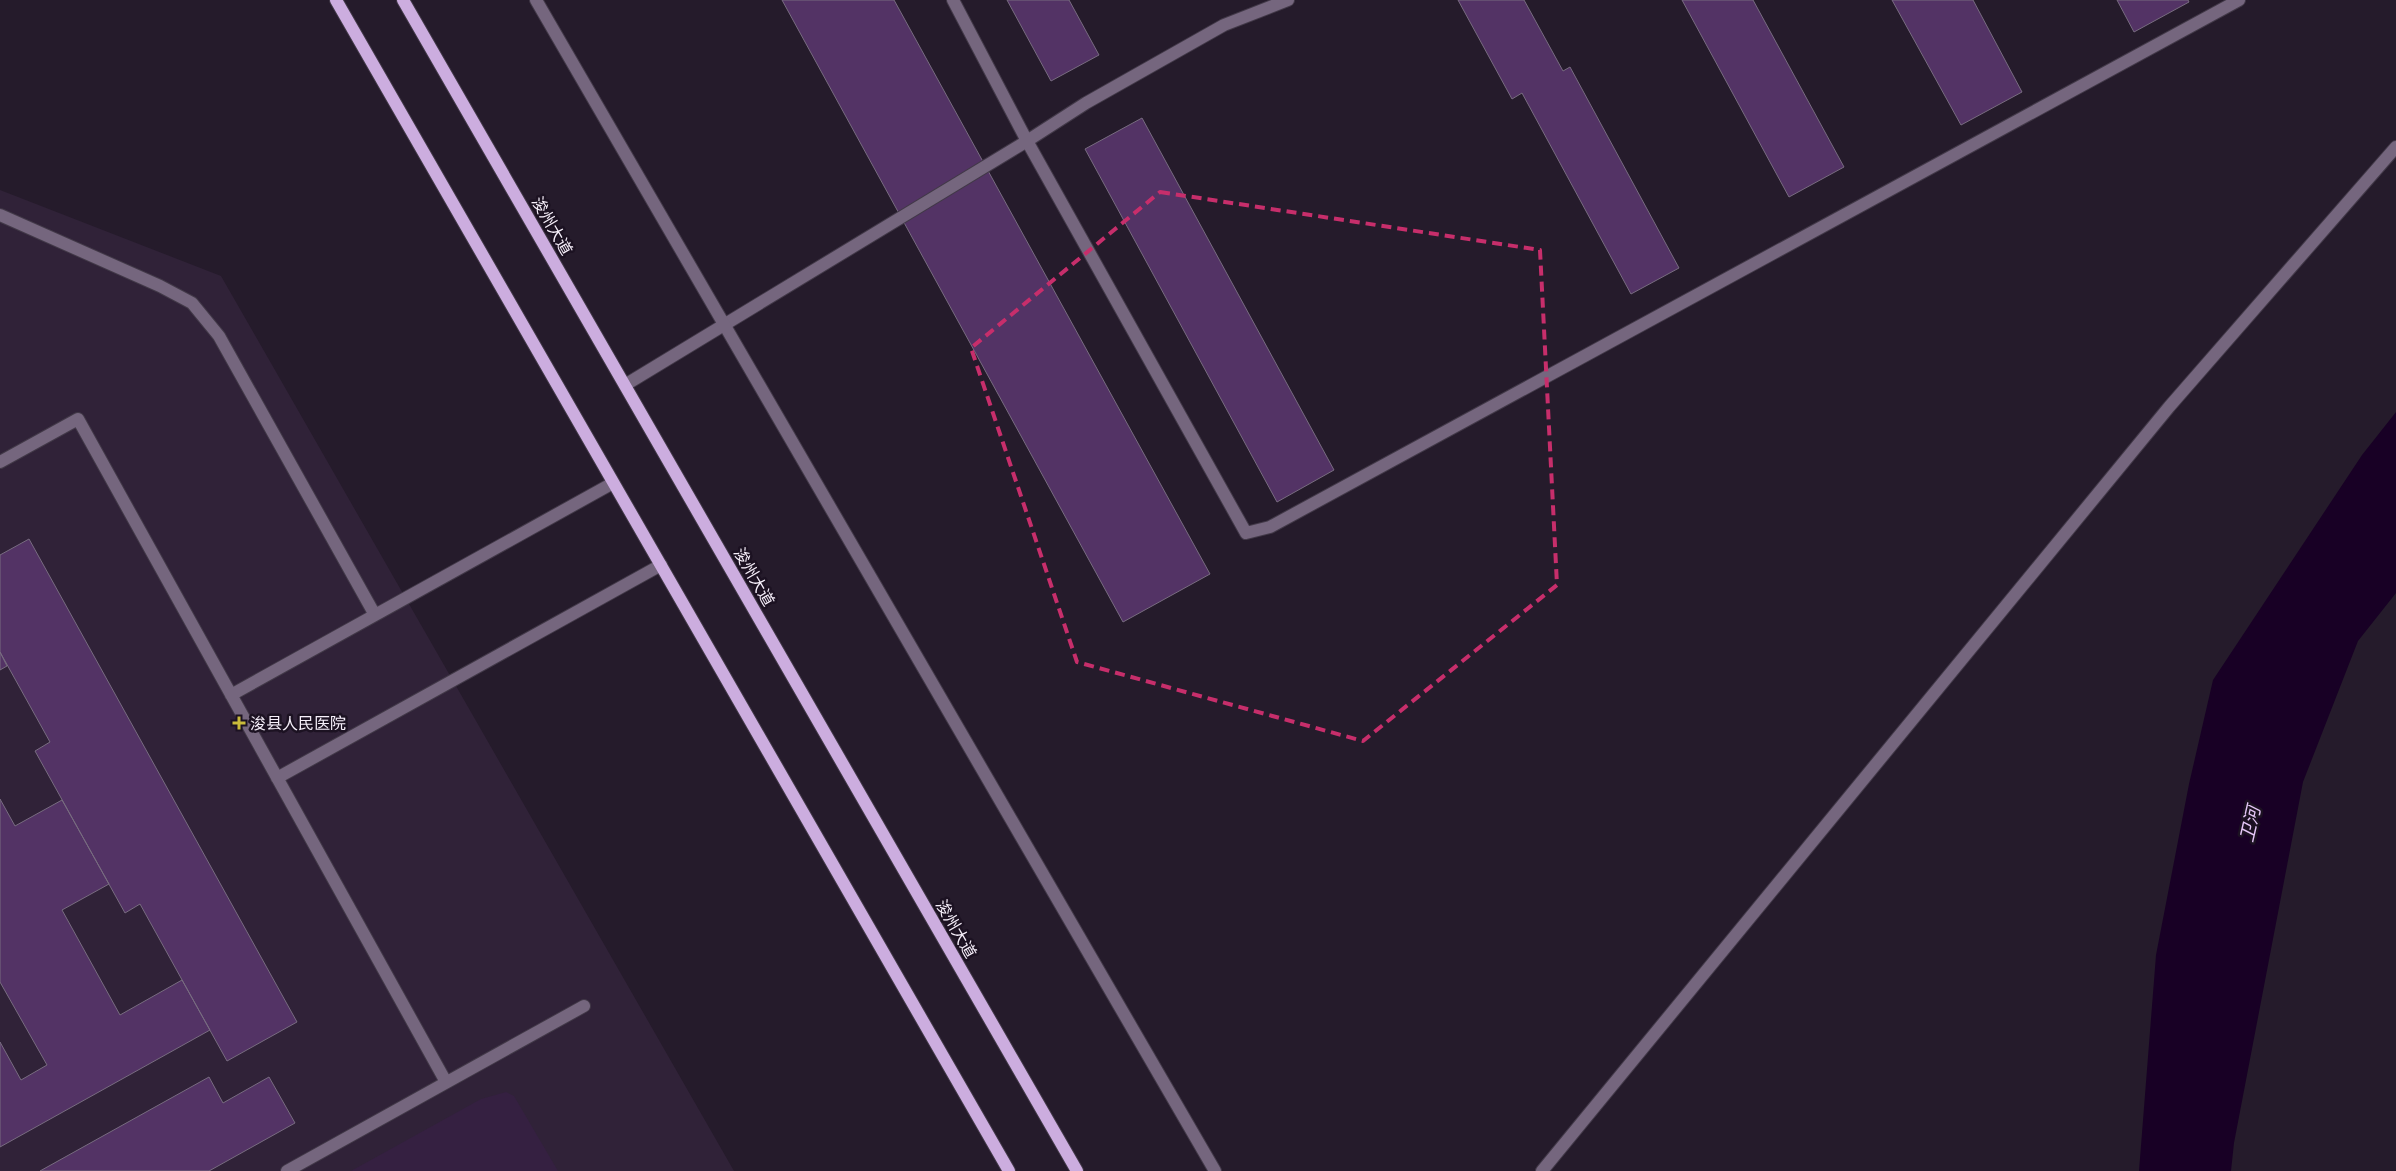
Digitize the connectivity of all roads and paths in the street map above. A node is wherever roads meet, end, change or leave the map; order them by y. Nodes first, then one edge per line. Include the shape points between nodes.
1 (336, 0) edge
2 (403, 0) edge
3 (536, 0) edge
4 (953, 0) edge
5 (1288, 0) edge
6 (2239, 0) edge
7 (1027, 141) junction
8 (2396, 147) edge
9 (0, 215) edge
10 (724, 325) junction
11 (625, 385) junction
12 (0, 462) edge
13 (613, 483) junction
14 (661, 565) junction
15 (375, 616) junction
16 (231, 695) junction
17 (277, 778) junction
18 (584, 1006) dead end
19 (446, 1082) junction
20 (287, 1171) edge
21 (1009, 1171) edge
22 (1077, 1171) edge
23 (1215, 1171) edge
24 (1542, 1171) edge

1 - 13 main road
2 - 11 main road, 浚州大道
3 - 10 street
4 - 7 street
5 - 7 street via 1224,25 1086,103
6 - 7 street via 1270,528 1246,533
7 - 10 street
8 - 24 street via 2169,407
9 - 15 street via 192,303 219,336
10 - 11 street
10 - 23 street
11 - 22 main road, 浚州大道
12 - 16 street via 78,419
13 - 14 main road
13 - 15 street
14 - 17 street
14 - 21 main road
15 - 16 street
16 - 17 street
17 - 19 street
18 - 19 street
19 - 20 street

